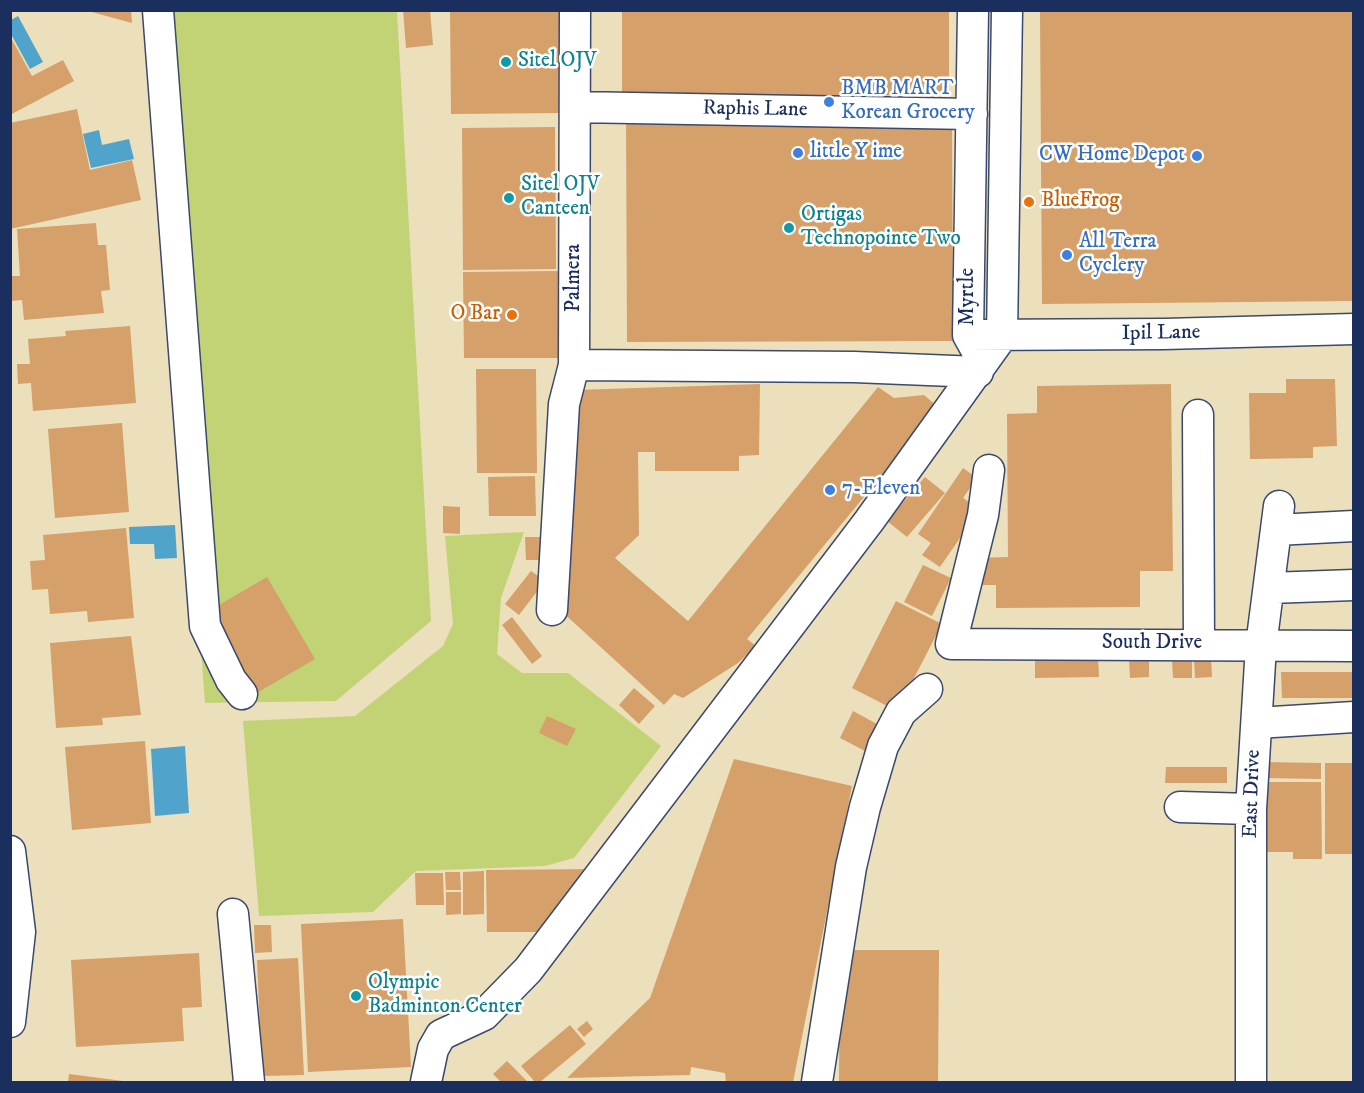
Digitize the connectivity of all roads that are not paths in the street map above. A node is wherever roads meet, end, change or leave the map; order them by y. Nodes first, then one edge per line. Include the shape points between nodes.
1 (158, 10) edge
2 (575, 10) edge
3 (974, 10) edge
4 (1007, 10) edge
5 (575, 107) junction
6 (972, 114) junction
7 (1353, 329) edge
8 (968, 335) junction
9 (1002, 336) junction
10 (574, 365) junction
11 (981, 368) junction
12 (1198, 415) dead end
13 (988, 470) dead end
14 (1353, 526) edge
15 (1353, 585) edge
16 (1269, 588) junction
17 (552, 610) dead end
18 (1199, 644) junction
19 (1261, 646) junction
20 (1353, 646) edge
21 (927, 689) dead end
22 (242, 694) dead end
23 (1353, 717) edge
24 (1257, 723) junction
25 (1180, 807) dead end
26 (1251, 809) junction
27 (10, 851) edge
28 (233, 914) dead end
29 (10, 1022) edge
30 (249, 1083) edge
31 (426, 1083) edge
32 (817, 1083) edge
33 (1251, 1083) edge

1 - 22 street via 205,626
2 - 5 street, Palmera
3 - 6 street, Myrtle
4 - 9 street, Myrtle
5 - 6 street, Raphis Lane
5 - 10 street, Palmera
6 - 8 street, Myrtle
7 - 9 street, Ipil Lane
8 - 9 street, Ipil Lane
8 - 11 street, Myrtle
9 - 11 street
10 - 11 street
10 - 17 street, Palmera via 564,404
11 - 31 street via 528,970 484,1015 441,1035 433,1049
12 - 18 street
13 - 18 street, South Drive via 984,515 951,644
14 - 16 street, East Drive via 1278,518
15 - 16 street
16 - 19 street, East Drive
18 - 19 street, South Drive
19 - 20 street, South Drive
19 - 24 street, East Drive
21 - 32 street via 901,712 883,746 851,867
23 - 24 street
24 - 26 street, East Drive
25 - 26 street
26 - 33 street, East Drive
27 - 29 street via 20,932
28 - 30 street

